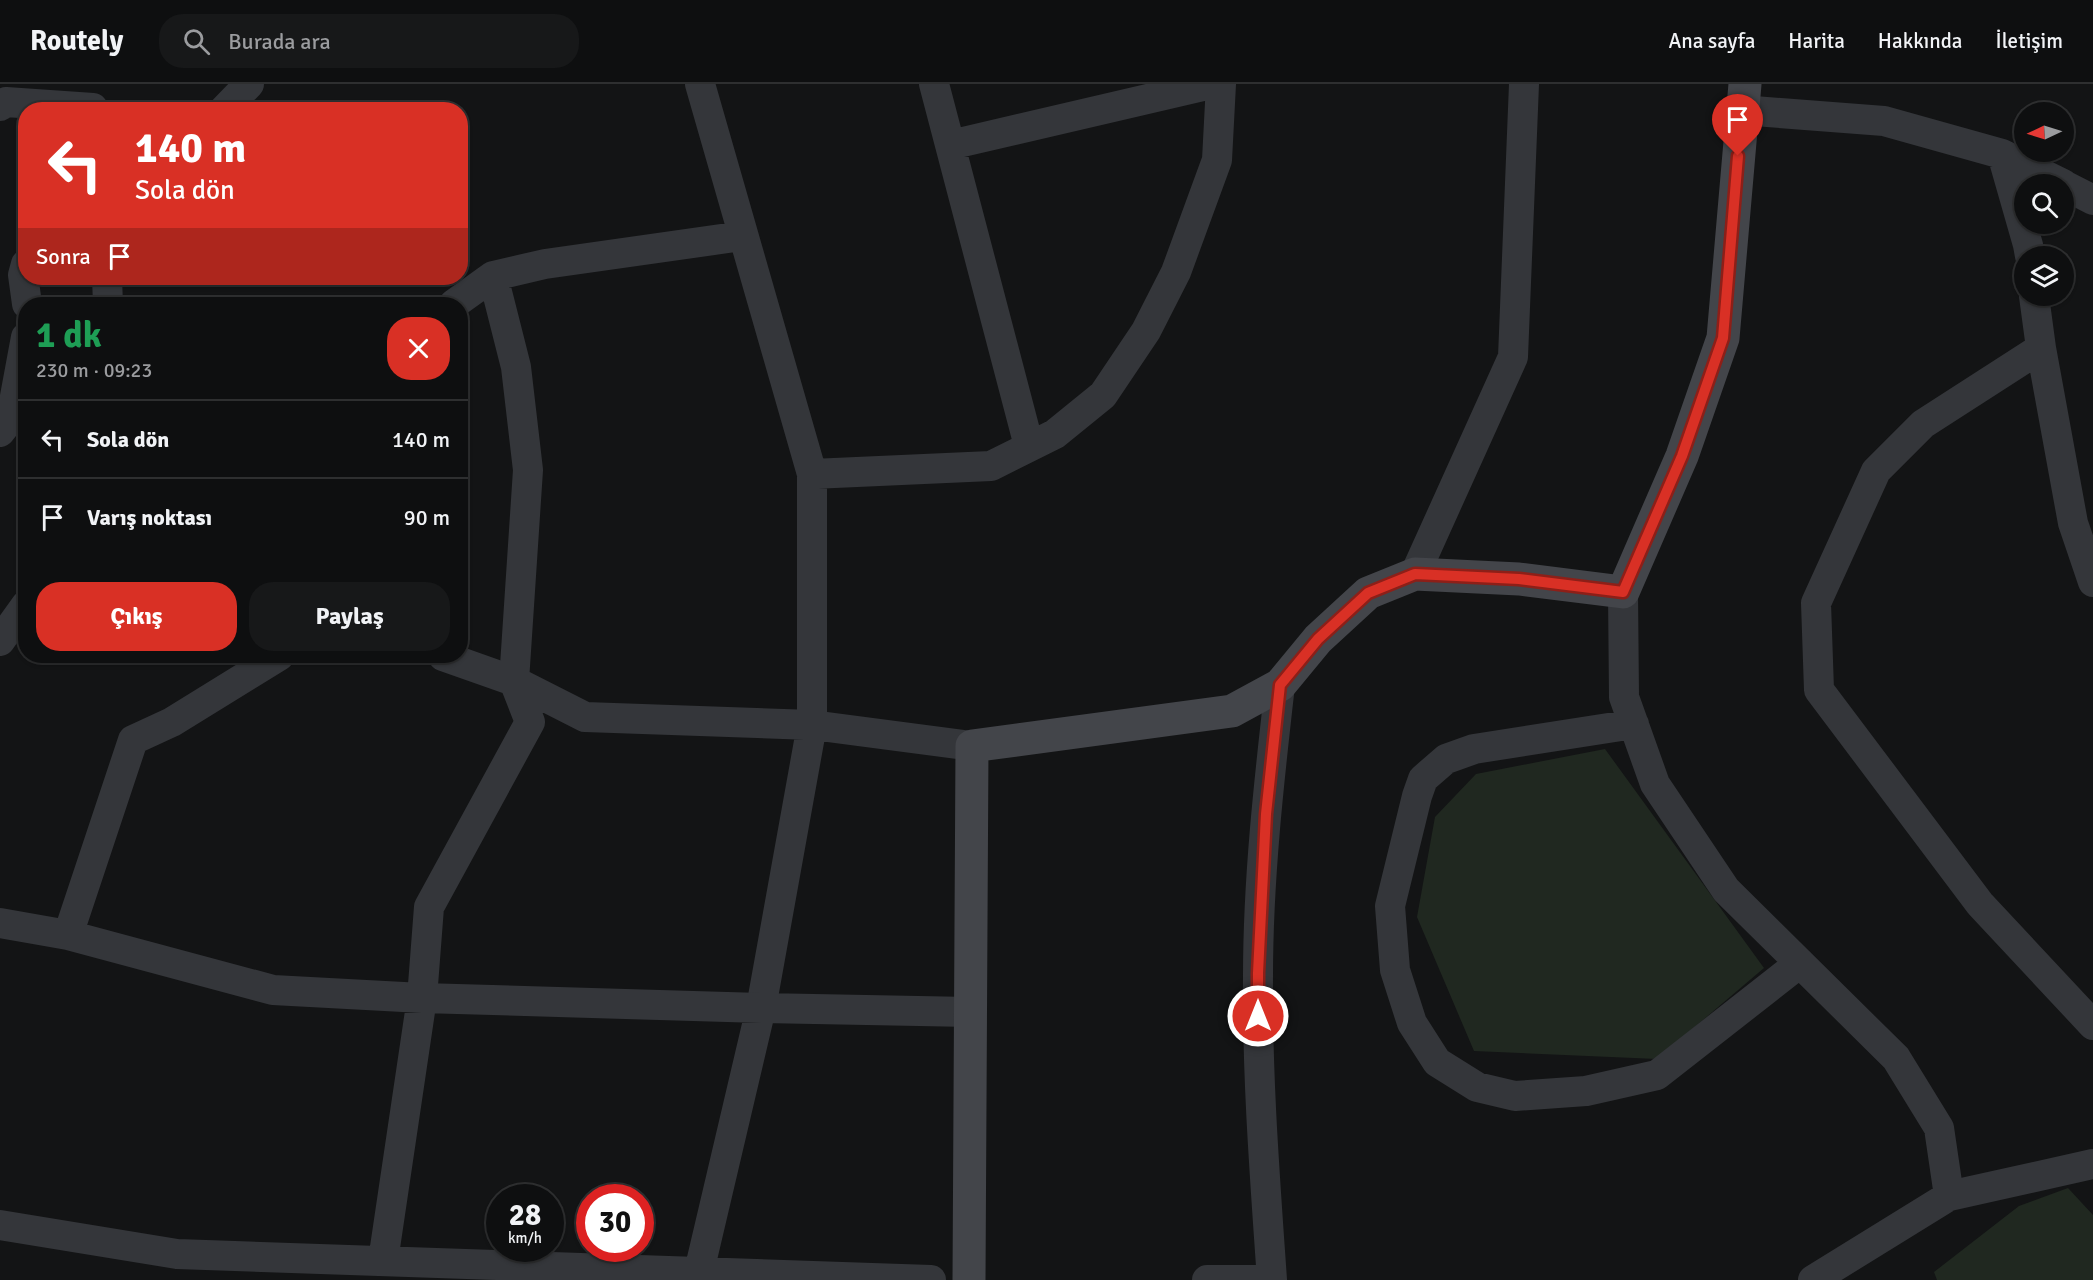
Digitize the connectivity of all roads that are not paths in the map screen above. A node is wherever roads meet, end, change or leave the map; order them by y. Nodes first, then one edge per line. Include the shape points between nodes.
1 (249, 84) edge
2 (700, 84) edge
3 (934, 84) edge
4 (1212, 84) edge
5 (1221, 84) edge
6 (1524, 84) edge
7 (1743, 97) edge
8 (93, 100) edge
9 (232, 102) edge
10 (0, 106) edge
11 (950, 146) junction
12 (2002, 154) junction
13 (2041, 174) edge
14 (2074, 190) edge
15 (2093, 200) edge
16 (742, 236) junction
17 (2028, 246) edge
18 (493, 276) junction
19 (464, 297) edge
20 (2035, 306) edge
21 (2041, 348) junction
22 (18, 380) edge
23 (0, 432) edge
24 (1029, 447) junction
25 (812, 474) junction
26 (1415, 574) junction
27 (2093, 582) edge
28 (1623, 592) junction
29 (18, 616) edge
30 (0, 641) edge
31 (268, 663) edge
32 (463, 663) edge
33 (514, 681) junction
34 (1280, 685) junction
35 (1634, 724) junction
36 (812, 725) junction
37 (972, 746) junction
38 (0, 923) edge
39 (68, 935) junction
40 (1800, 963) junction
41 (422, 998) junction
42 (761, 1008) junction
43 (971, 1012) junction
44 (2093, 1025) edge
45 (2093, 1164) edge
46 (1949, 1196) junction
47 (0, 1225) edge
48 (383, 1261) junction
49 (698, 1276) edge
50 (931, 1280) edge
51 (969, 1280) edge
52 (1208, 1280) edge
53 (1272, 1280) edge
54 (1813, 1280) edge

1 - 9 street
2 - 16 street
3 - 11 street
4 - 11 street
5 - 24 street via 1217,160 1176,272 1146,331 1103,395 1055,434
6 - 26 street via 1513,357
7 - 12 street via 1884,121
7 - 28 street via 1723,338 1682,456
8 - 10 street via 6,102
11 - 24 street
12 - 13 street
12 - 17 street
14 - 15 street
16 - 18 street via 545,264
16 - 25 street
18 - 19 street
18 - 33 street via 516,367 528,470
20 - 21 street
21 - 27 street via 2073,524
21 - 44 street via 1923,424 1876,471 1816,603 1819,690 1980,904
22 - 23 street via 11,418
24 - 25 street via 991,466
25 - 36 street
26 - 28 street via 1519,579
26 - 34 street via 1368,593 1318,639
28 - 35 street via 1624,697
29 - 30 street
31 - 39 street via 172,722 133,740
32 - 33 street
33 - 36 street via 585,717
33 - 41 street via 530,722 429,907
34 - 37 street via 1232,711
34 - 53 street via 1266,814 1258,973 1258,1058
35 - 40 street via 1655,784 1726,891
35 - 40 street via 1474,749 1446,759 1423,779 1390,906 1395,970 1412,1023 1437,1062 1477,1087 1515,1096 1586,1091 1656,1075
36 - 37 street
36 - 42 street
37 - 43 street
38 - 39 street
39 - 41 street via 273,990
40 - 46 street via 1896,1058 1939,1128
41 - 42 street
41 - 48 street
42 - 43 street
42 - 49 street
43 - 51 street
45 - 46 street
46 - 54 street
47 - 48 street via 177,1254
48 - 49 street
49 - 50 street
52 - 53 street

